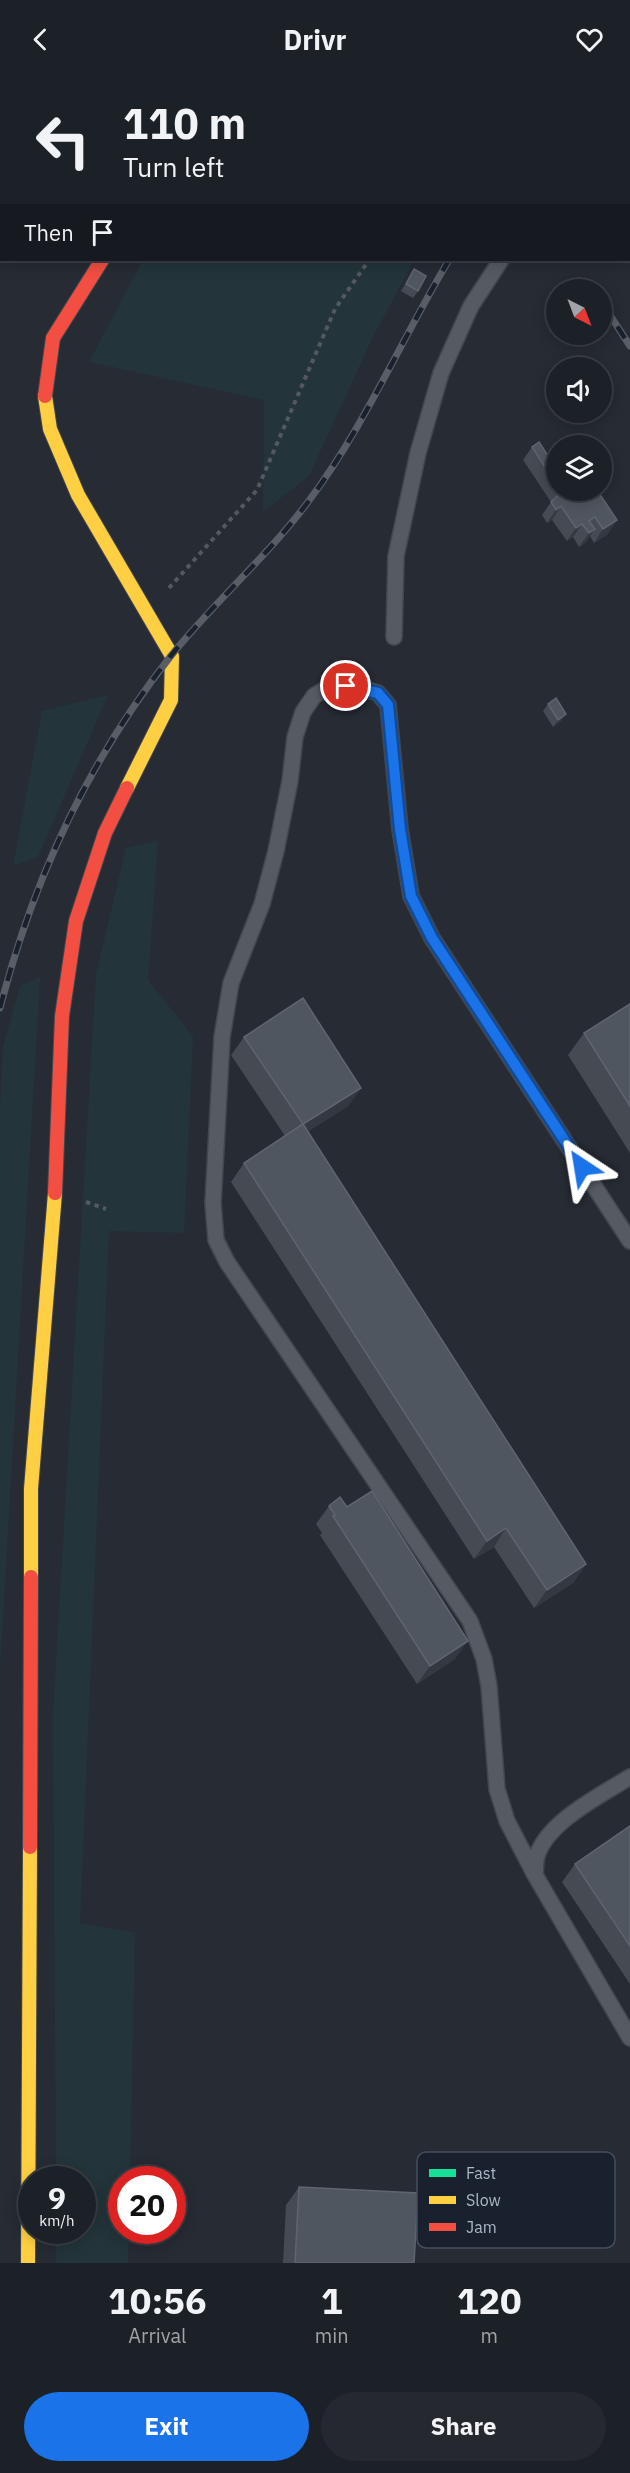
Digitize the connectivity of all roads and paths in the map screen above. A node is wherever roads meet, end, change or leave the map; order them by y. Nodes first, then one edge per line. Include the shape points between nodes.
1 (101, 261) edge
2 (368, 261) edge
3 (500, 261) edge
4 (147, 613) junction
5 (394, 637) dead end
6 (630, 1241) edge
7 (630, 1777) edge
8 (535, 1875) junction
9 (630, 2038) edge
10 (28, 2263) edge

1 - 4 street via 53,338 44,392 50,429 78,495
2 - 4 path via 335,309 257,490
3 - 5 lane via 471,306 441,373 417,453 396,556
4 - 10 street via 172,656 171,700 105,833 76,921 62,1016 55,1192 31,1489
6 - 8 lane via 432,938 411,896 388,705 378,693 368,690 327,688 314,696 303,712 262,904 231,983 222,1037 213,1203 216,1240 227,1262 470,1621 489,1686 497,1789 507,1821
7 - 8 lane via 574,1813 547,1837 536,1857
8 - 9 lane

